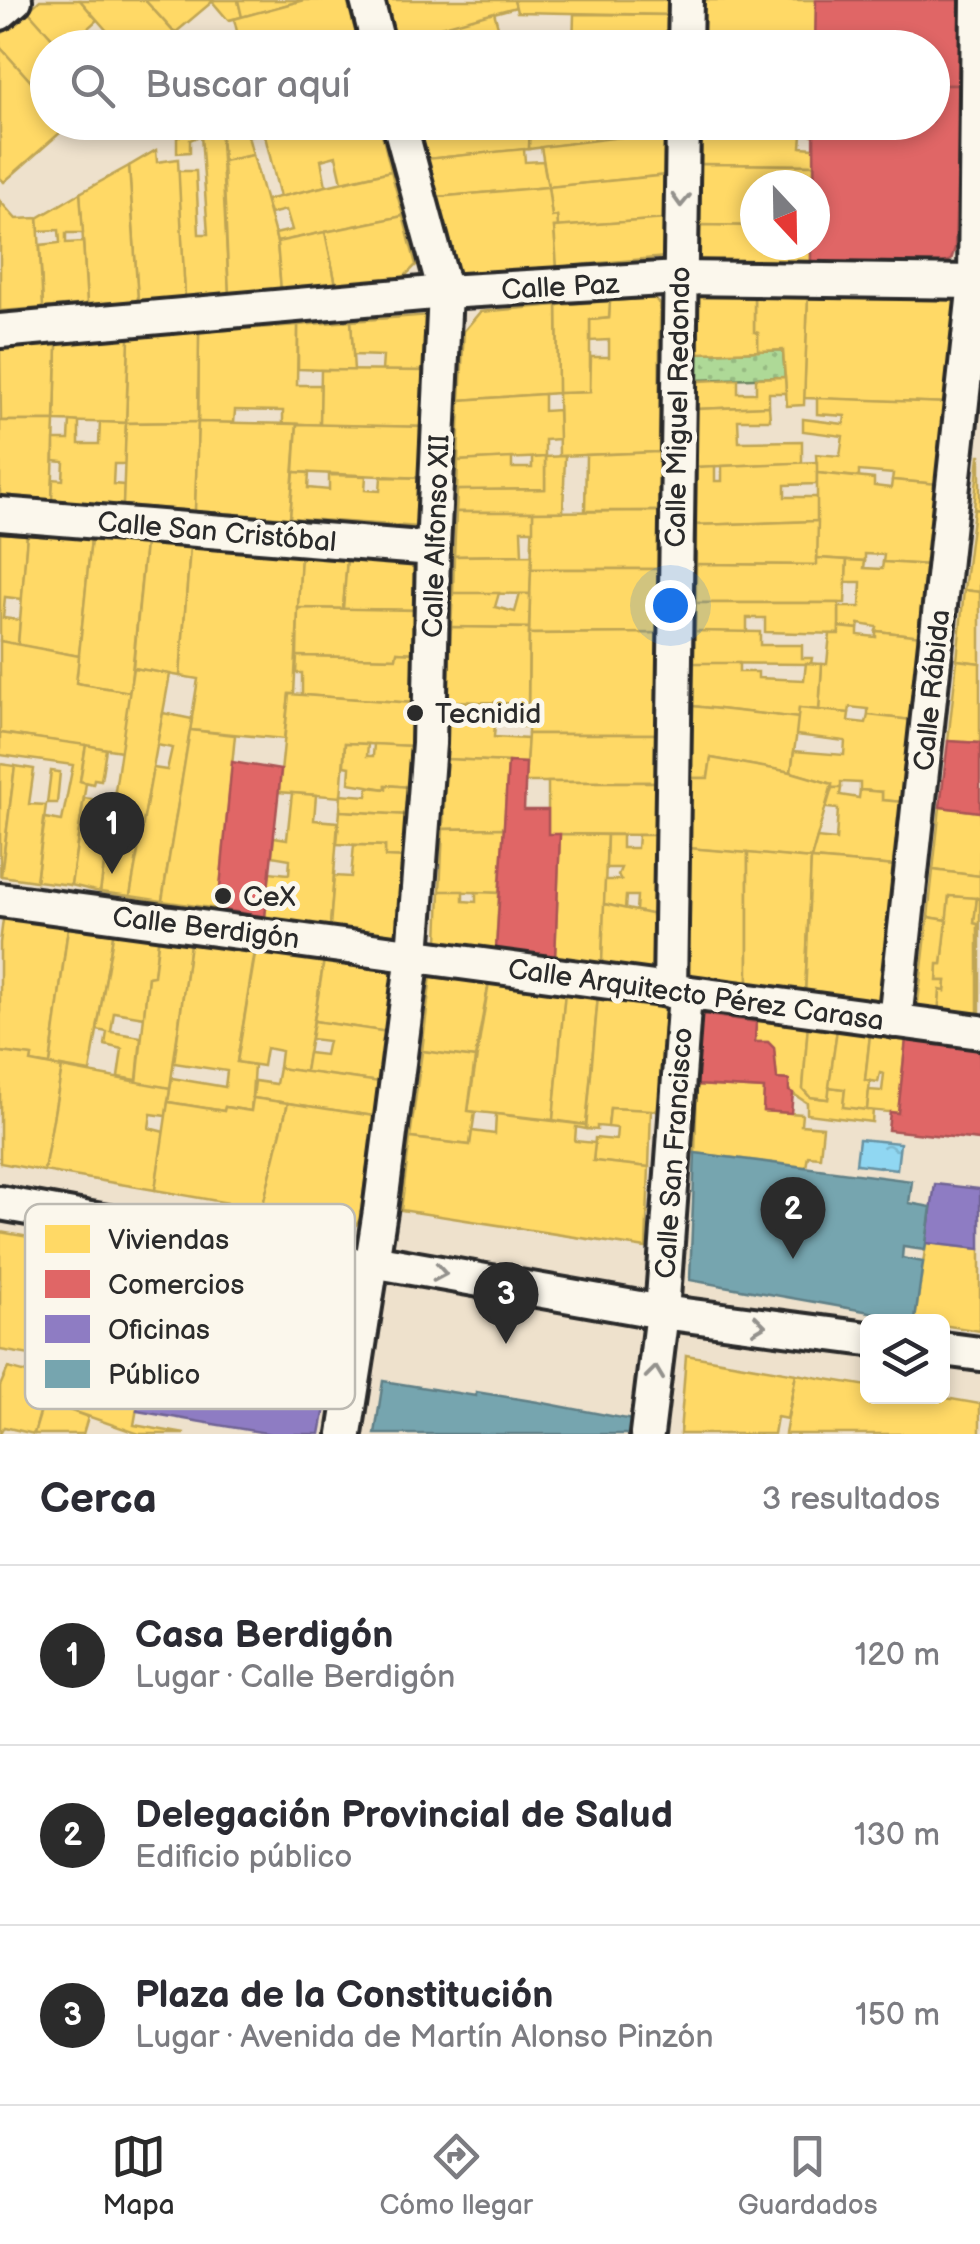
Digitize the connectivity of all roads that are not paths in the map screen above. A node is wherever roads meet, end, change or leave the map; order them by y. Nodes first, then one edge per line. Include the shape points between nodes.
1 (15, 0) edge
2 (366, 0) edge
3 (686, 0) edge
4 (978, 0) edge
5 (0, 13) edge
6 (374, 30) edge
7 (685, 30) edge
8 (978, 88) edge
9 (405, 140) edge
10 (683, 140) edge
11 (679, 278) junction
12 (975, 282) junction
13 (445, 292) junction
14 (0, 331) edge
15 (0, 514) edge
16 (434, 549) junction
17 (0, 900) edge
18 (413, 954) junction
19 (677, 993) junction
20 (894, 1021) junction
21 (980, 1032) edge
22 (0, 1204) edge
23 (25, 1208) edge
24 (372, 1260) junction
25 (355, 1266) edge
26 (662, 1312) junction
27 (860, 1338) edge
28 (950, 1350) edge
29 (980, 1354) edge
30 (355, 1370) edge
31 (349, 1409) edge
32 (345, 1434) edge
33 (647, 1434) edge

1 - 5 street
2 - 6 street
3 - 7 street
4 - 8 street, Calle Rábida
8 - 12 street, Calle Rábida
9 - 13 street, Calle Alfonso XII
10 -> 11 street, Calle Miguel Redondo
11 - 12 street, Calle Paz
11 - 13 street, Calle Paz
11 - 19 street, Calle Miguel Redondo
12 - 20 street, Calle Rábida
13 - 14 street, Calle Paz
13 - 16 street, Calle Alfonso XII
15 - 16 street, Calle San Cristóbal
16 - 18 street, Calle Alfonso XII via 429,744
17 - 18 street, Calle Berdigón
18 - 19 street, Calle Arquitecto Pérez Carasa
18 - 24 street, Calle Alfonso XII
19 - 20 street, Calle Arquitecto Pérez Carasa
19 - 26 street, Calle San Francisco
20 - 21 street, Calle Arquitecto Pérez Carasa
22 - 23 street
24 - 25 street
24 -> 26 street
24 - 30 street, Calle Alfonso XII
26 -> 27 street
33 -> 26 street, Calle San Francisco
28 - 29 street
31 - 32 street, Calle Alfonso XII

